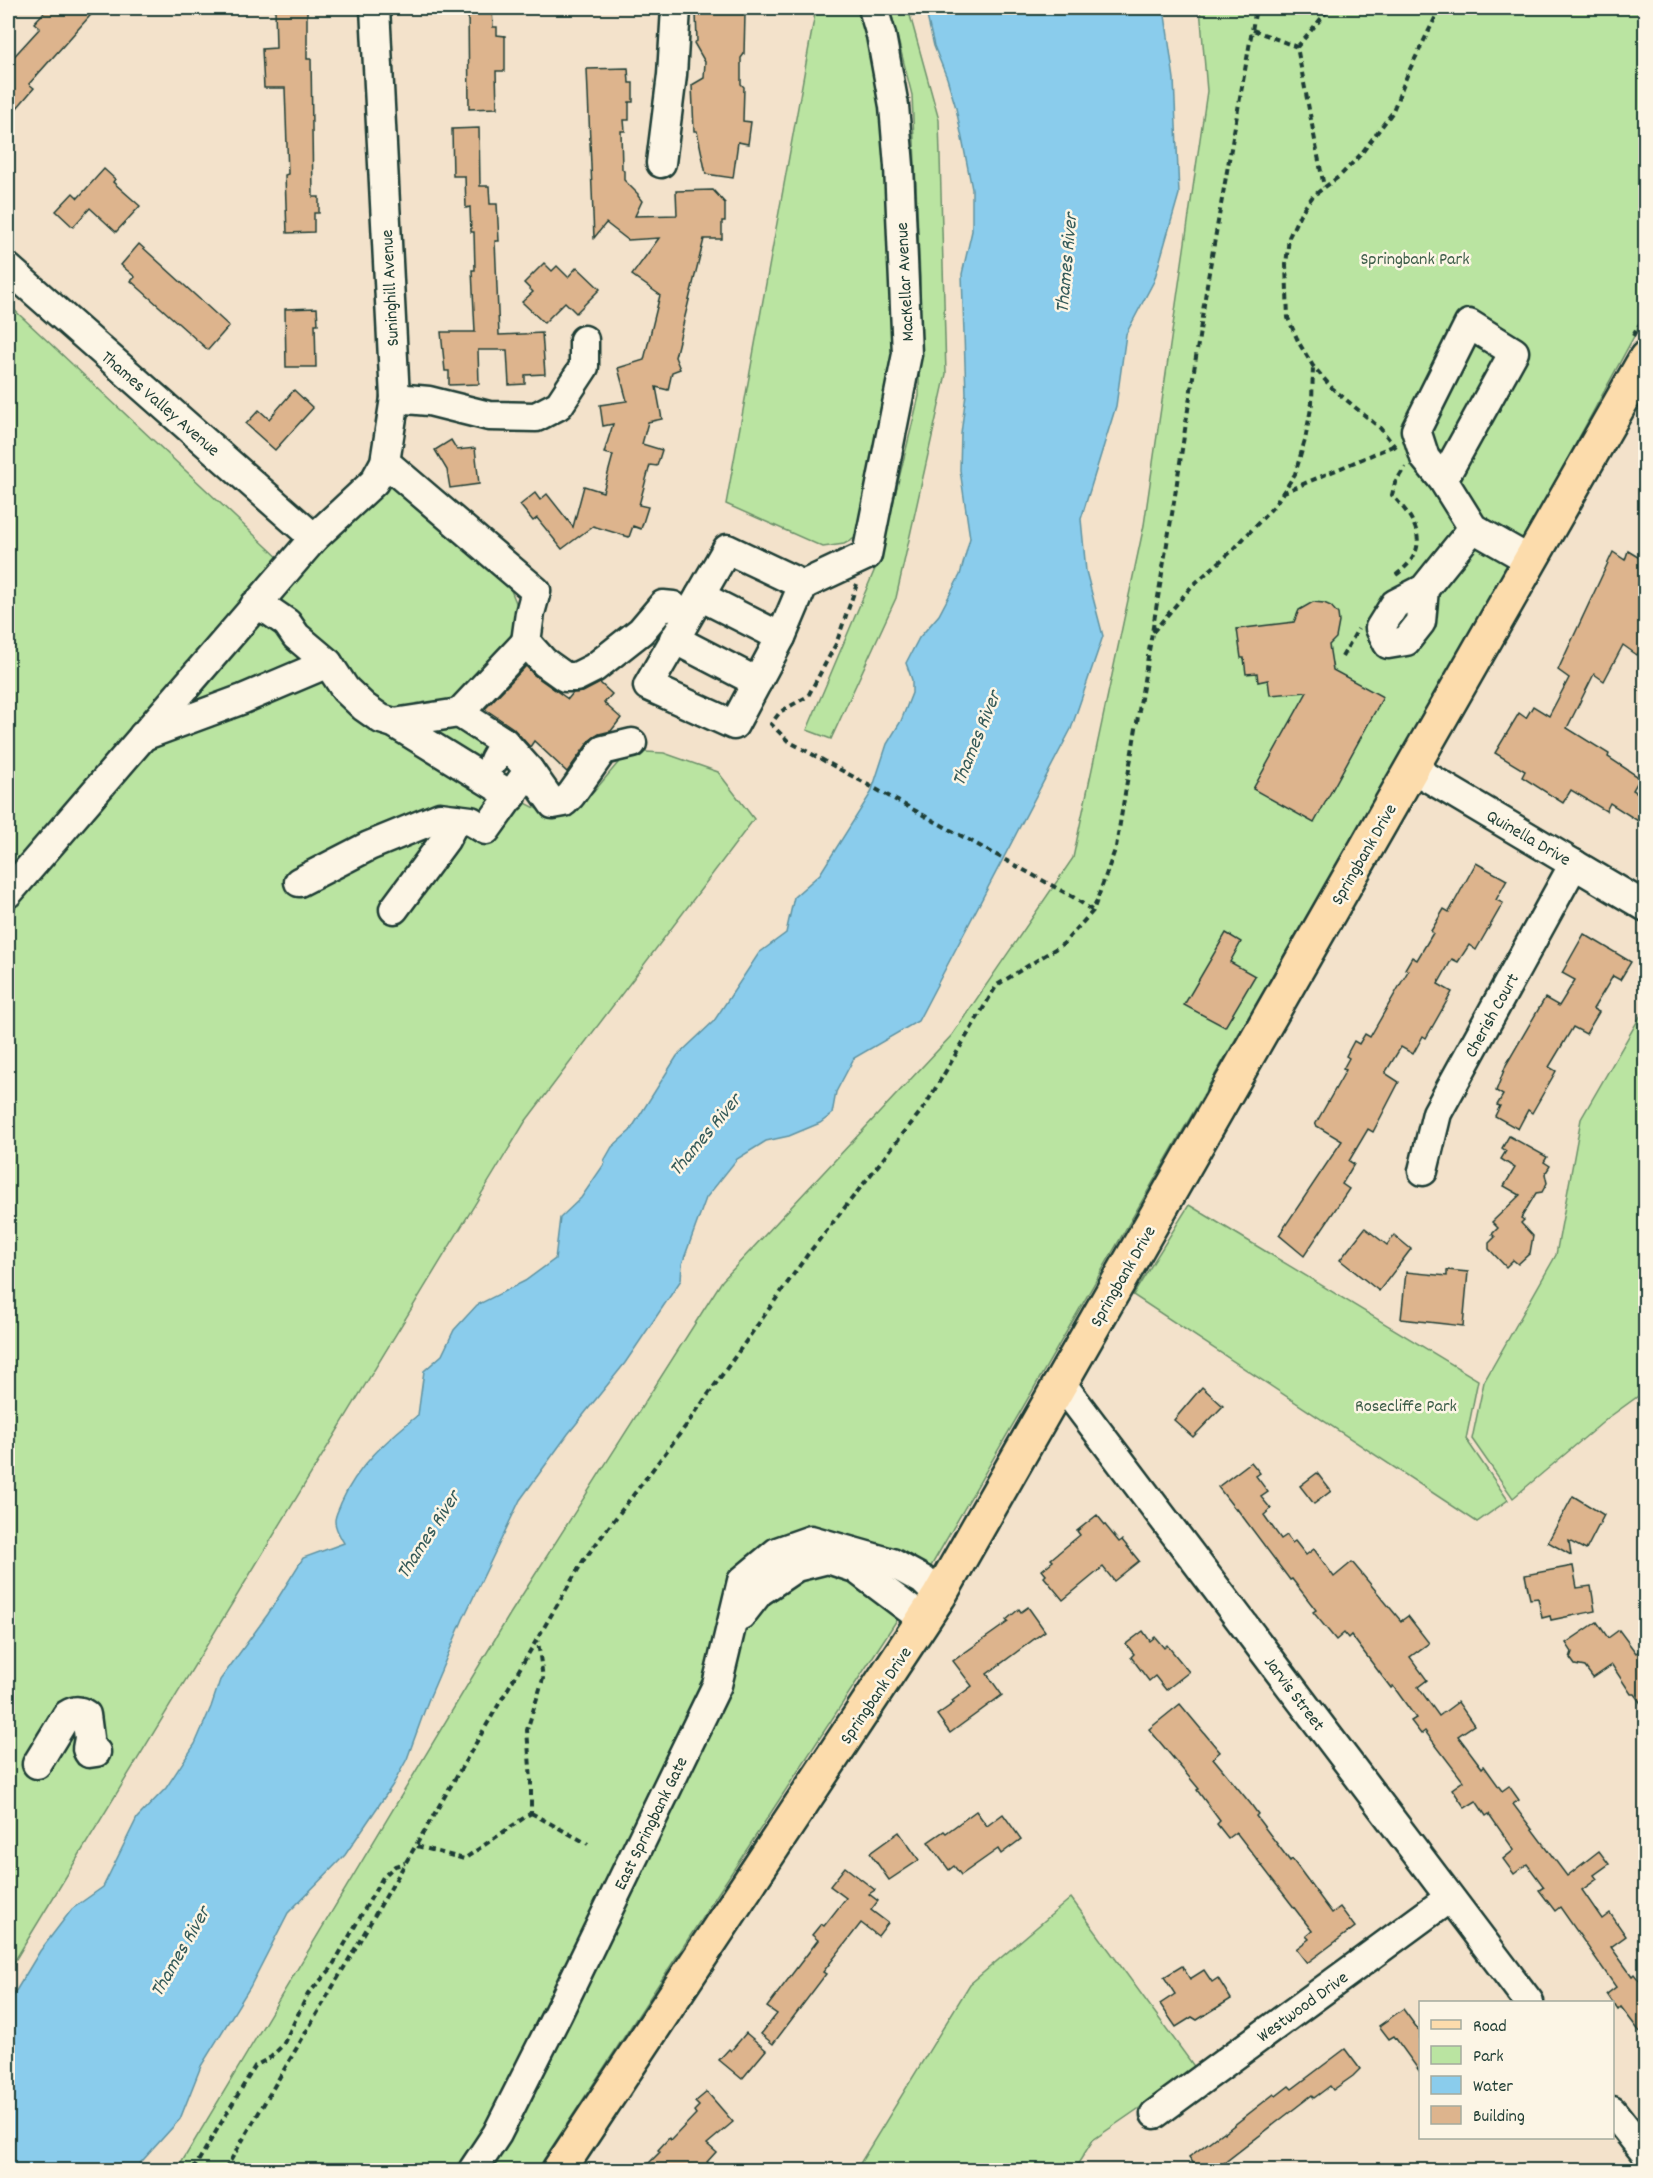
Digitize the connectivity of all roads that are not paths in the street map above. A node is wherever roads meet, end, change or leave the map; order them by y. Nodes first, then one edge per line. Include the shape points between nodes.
1 (375, 8) edge
2 (676, 8) edge
3 (873, 8) edge
4 (661, 163) dead end
5 (8, 268) edge
6 (584, 340) dead end
7 (1646, 358) edge
8 (395, 398) junction
9 (385, 462) junction
10 (1443, 480) junction
11 (1473, 528) junction
12 (314, 538) junction
13 (1531, 561) junction
14 (803, 585) junction
15 (1424, 589) dead end
16 (700, 596) junction
17 (255, 605) junction
18 (673, 606) dead end
19 (781, 637) junction
20 (674, 639) junction
21 (526, 642) junction
22 (328, 663) junction
23 (757, 682) junction
24 (459, 713) junction
25 (394, 723) junction
26 (141, 737) junction
27 (504, 742) junction
28 (632, 743) dead end
29 (1412, 768) junction
30 (529, 770) junction
31 (484, 779) junction
32 (512, 796) junction
33 (456, 819) junction
34 (1574, 864) junction
35 (299, 882) dead end
36 (8, 893) edge
37 (1646, 906) edge
38 (394, 909) dead end
39 (1423, 1172) dead end
40 (1061, 1383) junction
41 (932, 1608) junction
42 (96, 1752) dead end
43 (36, 1764) dead end
44 (1449, 1898) junction
45 (1528, 2001) edge
46 (1155, 2114) dead end
47 (1614, 2114) edge
48 (1646, 2154) edge
49 (473, 2170) edge
50 (559, 2170) edge

1 - 8 street, Suninghill Avenue
2 - 4 street
3 - 14 street, MacKellar Avenue via 894,106 908,354 867,555
5 - 12 street, Thames Valley Avenue
6 - 8 street via 584,367 558,405 536,417 489,416 429,401
7 - 13 main road, Springbank Drive
8 - 9 street, Suninghill Avenue
9 - 12 street, Suninghill Avenue via 374,482
9 - 21 street via 536,591
10 - 10 street via 1515,352 1469,324 1416,430 1407,459
10 - 11 street
11 - 13 street
11 - 15 street
12 - 17 street, Suninghill Avenue
13 - 29 main road, Springbank Drive
14 - 16 street via 727,549
14 - 19 street
16 - 19 street
16 - 20 street
17 - 22 street via 287,623 296,636
17 - 26 street, Suninghill Avenue
18 - 21 street via 663,605 641,631 594,668 576,677 564,677
19 - 23 street
20 - 23 street
20 - 23 street via 648,686 734,725
21 - 24 street
22 - 25 street via 345,689 364,707
22 - 26 street
24 - 25 street
24 - 27 street
25 - 31 street
26 - 36 street, Suninghill Avenue
27 - 30 street
27 - 31 street
28 - 30 street via 603,750 564,802 553,804
29 - 34 street, Quinella Drive
29 - 40 main road, Springbank Drive
30 - 32 street
31 - 32 street
32 - 33 street via 486,830
33 - 35 street via 440,817 401,832
33 - 38 street
34 - 37 street, Quinella Drive
34 - 39 street, Cherish Court via 1437,1113
40 - 41 main road, Springbank Drive
40 - 44 street, Jarvis Street
41 - 49 street, East Springbank Gate via 922,1580 892,1563 811,1540 777,1552 742,1581 717,1685 558,2013 497,2133
41 - 50 main road, Springbank Drive
42 - 43 street via 89,1753 87,1749 86,1716 73,1711
44 - 45 street, Jarvis Street
44 - 46 street, Westwood Drive
47 - 48 street

